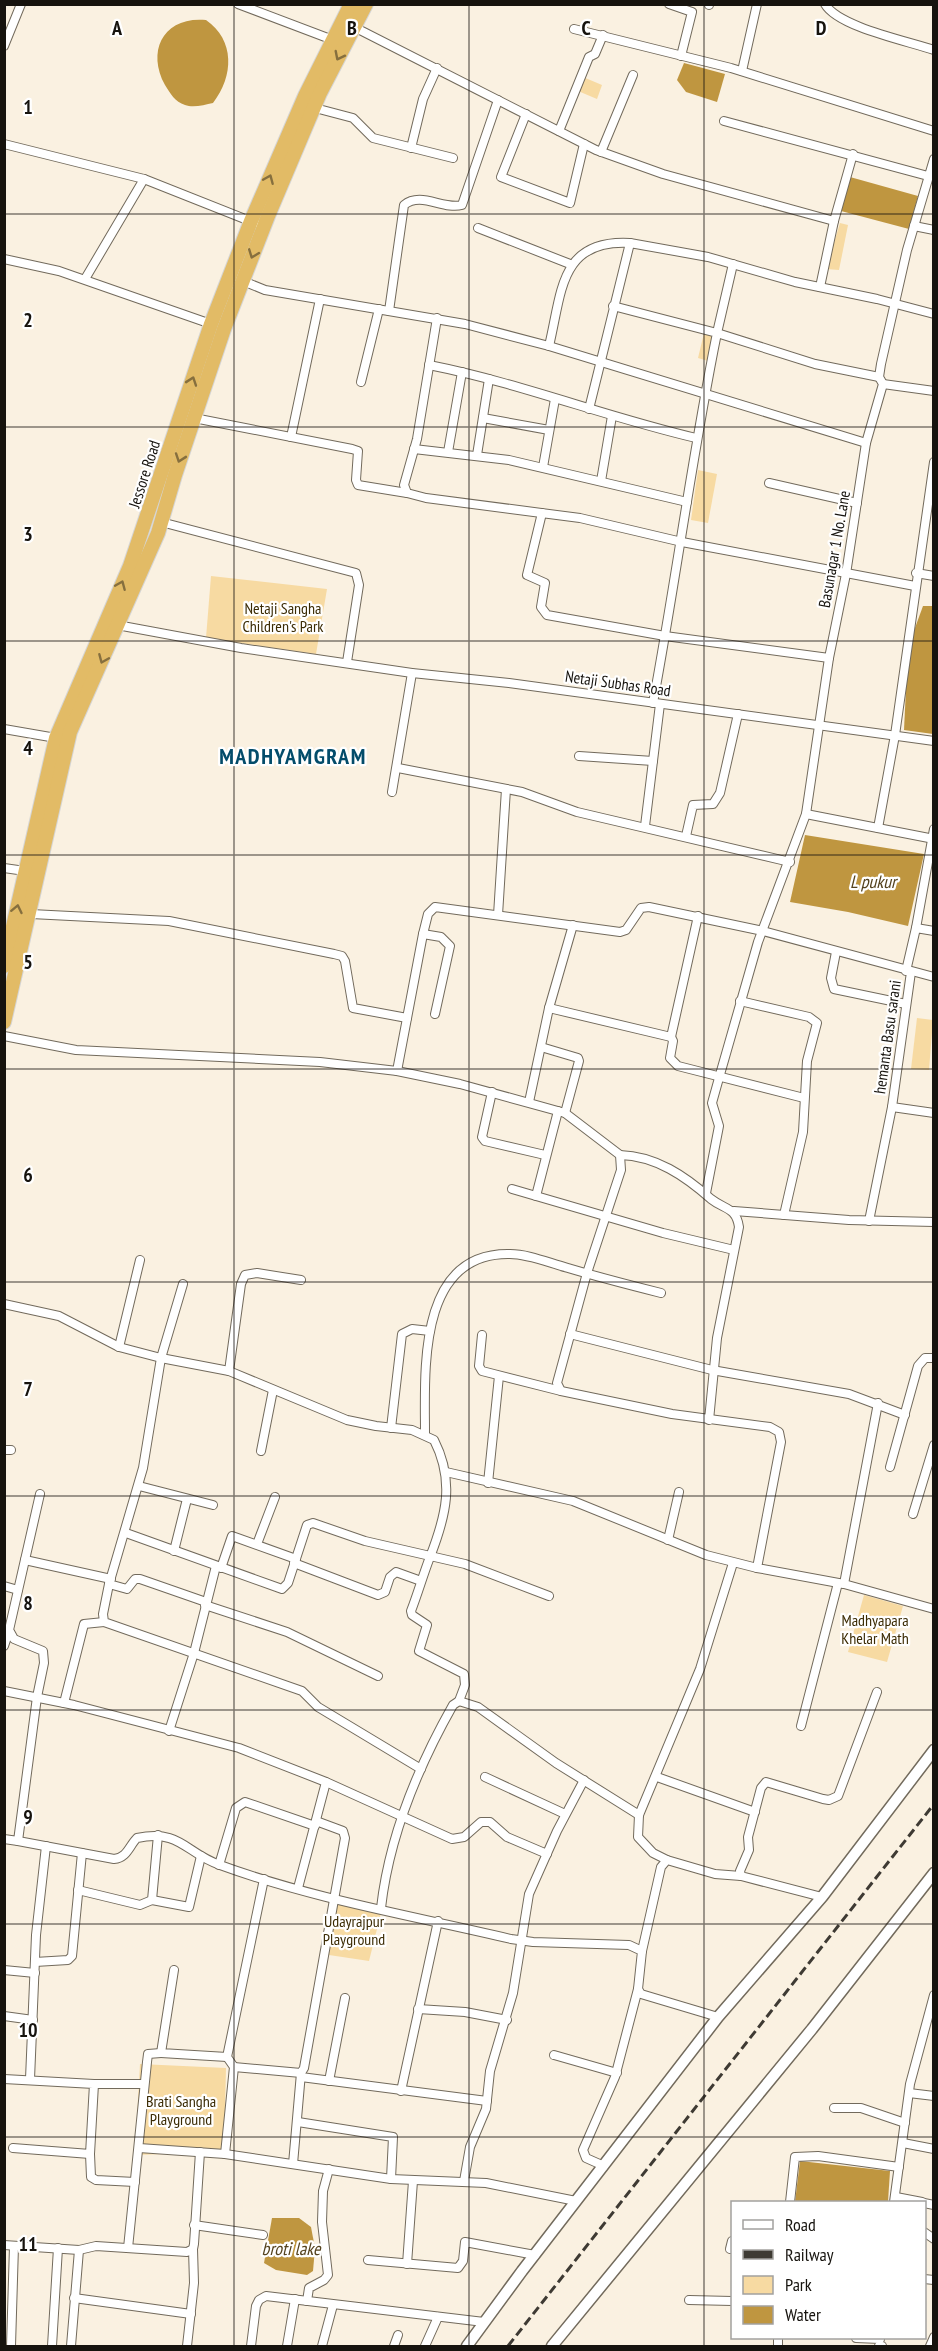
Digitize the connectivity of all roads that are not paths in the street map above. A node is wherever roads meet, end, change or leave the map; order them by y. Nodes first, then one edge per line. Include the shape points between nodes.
1 (21, 4) edge
2 (238, 4) edge
3 (351, 4) edge
4 (366, 4) edge
5 (669, 4) edge
6 (757, 4) edge
7 (825, 4) edge
8 (354, 27) junction
9 (574, 29) dead end
10 (603, 35) junction
11 (333, 40) junction
12 (4, 46) edge
13 (933, 50) edge
14 (681, 56) junction
15 (437, 68) junction
16 (742, 71) junction
17 (633, 75) dead end
18 (498, 100) junction
19 (315, 108) junction
20 (526, 114) junction
21 (724, 121) dead end
22 (559, 131) junction
23 (933, 131) edge
24 (4, 144) edge
25 (584, 144) junction
26 (411, 148) junction
27 (601, 152) junction
28 (853, 154) junction
29 (453, 158) dead end
30 (933, 162) edge
31 (928, 176) junction
32 (144, 180) junction
33 (834, 221) junction
34 (257, 224) junction
35 (914, 226) junction
36 (478, 228) dead end
37 (933, 230) edge
38 (630, 243) junction
39 (4, 259) edge
40 (570, 264) junction
41 (733, 264) junction
42 (85, 279) junction
43 (243, 281) junction
44 (820, 287) junction
45 (320, 299) junction
46 (895, 304) junction
47 (613, 306) junction
48 (379, 309) junction
49 (389, 310) junction
50 (933, 314) edge
51 (437, 318) junction
52 (211, 324) junction
53 (717, 333) junction
54 (549, 346) junction
55 (601, 362) junction
56 (429, 365) junction
57 (462, 372) junction
58 (489, 379) junction
59 (881, 380) junction
60 (361, 382) dead end
61 (933, 391) edge
62 (704, 396) junction
63 (555, 399) junction
64 (589, 409) junction
65 (612, 416) junction
66 (194, 418) junction
67 (483, 418) junction
68 (549, 430) junction
69 (291, 437) junction
70 (696, 438) junction
71 (867, 443) junction
72 (414, 449) junction
73 (448, 452) junction
74 (477, 455) junction
75 (933, 462) edge
76 (543, 467) junction
77 (601, 481) junction
78 (769, 483) dead end
79 (407, 493) junction
80 (687, 502) junction
81 (857, 503) junction
82 (542, 513) junction
83 (161, 522) junction
84 (682, 542) junction
85 (916, 573) junction
86 (846, 574) junction
87 (933, 576) edge
88 (915, 586) junction
89 (117, 625) junction
90 (665, 636) junction
91 (829, 658) junction
92 (347, 663) junction
93 (412, 673) junction
94 (657, 703) junction
95 (738, 714) junction
96 (820, 725) junction
97 (4, 729) edge
98 (895, 735) junction
99 (56, 738) junction
100 (933, 741) edge
101 (579, 756) dead end
102 (653, 761) junction
103 (398, 768) junction
104 (506, 789) junction
105 (393, 792) dead end
106 (806, 814) junction
107 (645, 826) junction
108 (878, 828) junction
109 (933, 835) edge
110 (686, 836) junction
111 (790, 862) junction
112 (4, 868) edge
113 (25, 872) junction
114 (929, 882) edge
115 (30, 914) junction
116 (498, 915) junction
117 (698, 916) junction
118 (573, 925) junction
119 (916, 928) junction
120 (763, 931) junction
121 (933, 931) edge
122 (423, 934) junction
123 (836, 952) junction
124 (4, 966) edge
125 (908, 971) junction
126 (933, 977) edge
127 (740, 1001) junction
128 (906, 1004) junction
129 (549, 1008) junction
130 (435, 1014) dead end
131 (407, 1018) junction
132 (4, 1022) edge
133 (4, 1036) edge
134 (671, 1037) junction
135 (542, 1047) junction
136 (397, 1071) junction
137 (719, 1078) junction
138 (492, 1092) junction
139 (804, 1098) junction
140 (529, 1102) junction
141 (892, 1107) junction
142 (561, 1112) junction
143 (933, 1113) edge
144 (545, 1155) junction
145 (620, 1155) junction
146 (512, 1189) dead end
147 (706, 1193) junction
148 (536, 1196) junction
149 (734, 1211) junction
150 (608, 1215) junction
151 (784, 1215) junction
152 (933, 1220) edge
153 (869, 1221) junction
154 (734, 1250) junction
155 (140, 1260) dead end
156 (587, 1274) junction
157 (301, 1280) dead end
158 (183, 1284) dead end
159 (660, 1293) dead end
160 (4, 1304) edge
161 (430, 1331) junction
162 (570, 1334) junction
163 (482, 1335) dead end
164 (119, 1347) junction
165 (162, 1358) junction
166 (933, 1358) edge
167 (712, 1370) junction
168 (229, 1371) junction
169 (499, 1376) junction
170 (273, 1390) junction
171 (561, 1391) junction
172 (878, 1403) junction
173 (905, 1414) junction
174 (708, 1420) junction
175 (391, 1428) junction
176 (424, 1433) junction
177 (933, 1445) edge
178 (261, 1451) dead end
179 (891, 1467) dead end
180 (446, 1472) junction
181 (488, 1483) junction
182 (139, 1486) junction
183 (678, 1492) dead end
184 (40, 1494) dead end
185 (274, 1497) dead end
186 (187, 1499) junction
187 (213, 1505) dead end
188 (913, 1514) dead end
189 (126, 1533) junction
190 (668, 1540) junction
191 (257, 1544) junction
192 (174, 1551) junction
193 (430, 1556) junction
194 (25, 1560) junction
195 (295, 1561) junction
196 (733, 1563) junction
197 (219, 1567) junction
198 (757, 1568) junction
199 (110, 1581) junction
200 (422, 1581) junction
201 (841, 1584) junction
202 (4, 1586) edge
203 (18, 1590) junction
204 (549, 1596) dead end
205 (206, 1604) junction
206 (933, 1609) edge
207 (105, 1622) junction
208 (9, 1630) junction
209 (4, 1646) edge
210 (194, 1653) junction
211 (378, 1676) dead end
212 (4, 1691) edge
213 (878, 1692) dead end
214 (37, 1697) junction
215 (459, 1701) junction
216 (64, 1703) junction
217 (801, 1726) dead end
218 (169, 1731) junction
219 (933, 1750) edge
220 (421, 1769) junction
221 (485, 1777) dead end
222 (657, 1777) junction
223 (584, 1780) junction
224 (326, 1782) junction
225 (755, 1812) junction
226 (565, 1814) junction
227 (639, 1815) junction
228 (403, 1819) junction
229 (315, 1824) junction
230 (158, 1835) junction
231 (4, 1839) edge
232 (18, 1841) junction
233 (46, 1846) junction
234 (82, 1853) junction
235 (547, 1854) junction
236 (201, 1856) junction
237 (667, 1860) junction
238 (219, 1865) junction
239 (933, 1873) edge
240 (741, 1876) junction
241 (264, 1879) junction
242 (298, 1888) junction
243 (78, 1890) junction
244 (822, 1897) junction
245 (334, 1898) junction
246 (152, 1900) junction
247 (381, 1908) junction
248 (438, 1921) junction
249 (521, 1940) junction
250 (642, 1951) junction
251 (35, 1962) junction
252 (4, 1970) edge
253 (174, 1970) dead end
254 (34, 1973) junction
255 (638, 1989) junction
256 (933, 1995) edge
257 (345, 1998) dead end
258 (418, 2009) junction
259 (4, 2016) edge
260 (718, 2017) junction
261 (33, 2020) junction
262 (507, 2020) junction
263 (161, 2053) junction
264 (554, 2055) dead end
265 (227, 2057) junction
266 (234, 2067) junction
267 (617, 2073) junction
268 (301, 2075) junction
269 (4, 2079) edge
270 (30, 2079) junction
271 (329, 2081) junction
272 (94, 2084) junction
273 (144, 2084) junction
274 (401, 2091) junction
275 (909, 2093) junction
276 (933, 2096) edge
277 (487, 2101) junction
278 (834, 2108) dead end
279 (298, 2122) junction
280 (905, 2123) junction
281 (903, 2143) junction
282 (13, 2148) dead end
283 (139, 2148) junction
284 (933, 2149) edge
285 (200, 2152) junction
286 (90, 2154) junction
287 (225, 2154) junction
288 (293, 2164) junction
289 (604, 2166) junction
290 (899, 2167) junction
291 (329, 2169) junction
292 (391, 2179) junction
293 (413, 2181) junction
294 (464, 2181) junction
295 (135, 2182) junction
296 (895, 2200) edge
297 (576, 2201) junction
298 (790, 2201) edge
299 (194, 2225) junction
300 (263, 2235) dead end
301 (9, 2245) edge
302 (58, 2248) junction
303 (128, 2248) junction
304 (193, 2248) junction
305 (79, 2250) junction
306 (535, 2255) junction
307 (368, 2260) dead end
308 (407, 2264) junction
309 (74, 2298) junction
310 (295, 2299) junction
311 (689, 2300) dead end
312 (307, 2301) junction
313 (731, 2301) edge
314 (333, 2305) junction
315 (191, 2314) junction
316 (438, 2317) junction
317 (484, 2322) junction
318 (398, 2335) dead end
319 (933, 2337) edge
320 (864, 2339) edge
321 (880, 2343) edge
322 (11, 2346) edge
323 (52, 2346) edge
324 (71, 2346) edge
325 (187, 2346) edge
326 (251, 2346) edge
327 (287, 2346) edge
328 (322, 2346) edge
329 (394, 2346) edge
330 (425, 2346) edge
331 (467, 2346) edge
332 (552, 2346) edge
333 (930, 2346) edge

1 - 12 street
2 - 11 street
3 - 11 highway, Jessore Road
4 - 8 highway
5 - 14 street via 692,12
6 - 16 street
7 - 13 street via 851,23
8 - 15 street
8 -> 19 highway
9 - 10 street
10 - 14 street
10 - 22 street via 596,54 589,57
34 -> 11 highway, Jessore Road via 305,96
14 - 16 street
15 - 18 street
15 - 26 street via 423,99
16 - 23 street
17 - 27 street
18 - 20 street
18 - 49 street via 462,205 417,199 404,205
19 - 26 street via 353,118 374,138
19 - 34 highway
20 - 22 street
20 - 25 street via 501,177 570,203
21 - 28 street
22 - 25 street
24 - 32 street
25 - 27 street
26 - 29 street
27 - 33 street via 663,174
28 - 31 street
28 - 33 street
30 - 31 street, Basunagar 1 No. Lane
31 - 35 street, Basunagar 1 No. Lane
32 - 34 street
32 - 42 street
33 - 44 street
34 -> 43 highway
34 - 52 highway, Jessore Road
35 - 37 street
35 - 46 street, Basunagar 1 No. Lane
36 - 40 street
38 - 40 street via 601,244
38 - 41 street
38 - 47 street
39 - 42 street
40 - 54 street
41 - 44 street
41 - 53 street
42 - 52 street
43 - 45 street via 265,290
43 - 66 highway
44 - 46 street
45 - 48 street
45 - 69 street
46 - 50 street
46 - 59 street, Basunagar 1 No. Lane
47 - 53 street
47 - 55 street
48 - 49 street
48 - 60 street
49 - 51 street
51 - 54 street
51 - 56 street
99 -> 52 highway, Jessore Road via 130,566
53 - 59 street
53 - 62 street
54 - 55 street
55 - 62 street
55 - 64 street
56 - 57 street
56 - 72 street
57 - 58 street
57 - 73 street
58 - 63 street
58 - 67 street
59 - 61 street
59 - 71 street, Basunagar 1 No. Lane
62 - 70 street
62 - 71 street
63 - 64 street
63 - 68 street
64 - 65 street
65 - 70 street
65 - 77 street
66 - 69 street
66 -> 83 highway
67 - 68 street
67 - 74 street
68 - 76 street
69 - 79 street via 352,448 358,452 358,485
70 - 80 street
71 - 81 street, Basunagar 1 No. Lane
72 - 73 street
72 - 79 street via 404,485
73 - 74 street
74 - 76 street
75 - 85 street
76 - 77 street
77 - 80 street
78 - 81 street
79 - 82 street
80 - 84 street
81 - 86 street, Basunagar 1 No. Lane
82 - 84 street
82 - 90 street via 527,570 530,579 545,583 542,612
83 - 89 highway
83 - 92 street via 356,573 359,585
84 - 86 street
84 - 90 street
85 - 87 street
85 - 88 street
86 - 88 street
86 - 91 street, Basunagar 1 No. Lane
88 - 98 street
89 - 92 street, Netaji Subhas Road
89 -> 115 highway via 64,749
90 - 91 street
90 - 94 street
91 - 96 street, Basunagar 1 No. Lane
92 - 93 street, Netaji Subhas Road
93 - 94 street, Netaji Subhas Road
93 - 103 street
94 - 95 street, Netaji Subhas Road
94 - 102 street
95 - 96 street, Netaji Subhas Road
95 - 110 street via 720,793 713,804 693,806
96 - 98 street, Netaji Subhas Road
96 - 106 street, Basunagar 1 No. Lane
97 - 99 street
98 - 100 street, Netaji Subhas Road
98 - 108 street
99 - 113 highway, Jessore Road
101 - 102 street
102 - 107 street
103 - 104 street
103 - 105 street
104 - 107 street via 535,795 577,813
104 - 116 street
106 - 108 street
106 - 111 street, Basunagar 1 No. Lane
107 - 110 street
108 - 109 street
109 - 114 street, hemanta Basu sarani
110 - 111 street
111 - 120 street, Basunagar 1 No. Lane
112 - 113 street
124 -> 113 highway, Jessore Road
114 - 119 street, hemanta Basu sarani
115 - 131 street via 169,921 342,956 353,1008
115 - 132 highway
116 - 118 street
116 - 122 street via 435,907 428,914
117 - 118 street via 649,907 641,908 627,930 620,932
117 - 120 street
117 - 134 street
118 - 129 street
119 - 121 street
119 - 125 street, hemanta Basu sarani
120 - 123 street
120 - 127 street, Basunagar 1 No. Lane
122 - 130 street via 446,939 450,946
122 - 131 street
123 - 125 street
123 - 128 street via 831,978 834,989
125 - 126 street
125 - 128 street, hemanta Basu sarani
127 - 137 street, Basunagar 1 No. Lane
127 - 139 street via 809,1017 817,1023 807,1061
128 - 141 street, hemanta Basu sarani
129 - 134 street
129 - 135 street
131 - 136 street
133 - 136 street via 84,1051 320,1062
134 - 137 street via 672,1063
135 - 140 street
135 - 142 street via 579,1061
136 - 138 street
137 - 139 street
137 - 147 street, Basunagar 1 No. Lane via 712,1103 719,1126
138 - 140 street
138 - 144 street via 482,1137 485,1141
139 - 151 street via 803,1132
140 - 142 street
141 - 143 street, hemanta Basu sarani
141 - 153 street, hemanta Basu sarani
142 - 144 street
142 - 145 street
144 - 148 street
145 - 147 street via 658,1163
145 - 150 street via 621,1170
146 - 148 street
147 - 149 street
148 - 150 street
149 - 151 street
149 - 154 street via 739,1227
150 - 154 street
150 - 156 street
151 - 153 street
152 - 153 street
154 - 167 street
155 - 164 street
156 - 159 street
156 - 161 street via 525,1256 509,1254 481,1259 455,1274 446,1286
156 - 162 street
157 - 168 street via 257,1273 245,1275
158 - 165 street
160 - 164 street via 59,1316
161 - 175 street via 412,1329 402,1334
161 - 176 street
162 - 167 street
162 - 171 street via 556,1383
163 - 169 street via 479,1366 482,1371
164 - 165 street
165 - 168 street
165 - 182 street
166 - 173 street via 921,1360
167 - 172 street
167 - 174 street
168 - 170 street
169 - 171 street
169 - 181 street
170 - 175 street via 339,1417
170 - 178 street
171 - 174 street
172 - 173 street
172 - 201 street
173 - 179 street
174 - 198 street via 770,1427 779,1432 778,1467
175 - 176 street
176 - 180 street via 434,1440
177 - 188 street
180 - 181 street
180 - 193 street via 445,1514
181 - 190 street via 573,1501
182 - 186 street
182 - 189 street
183 - 190 street
184 - 194 street
185 - 191 street
186 - 187 street
186 - 192 street
189 - 192 street
189 - 199 street
190 - 196 street
191 - 195 street
191 - 197 street via 232,1536
192 - 197 street
193 - 195 street via 313,1522 307,1525
193 - 200 street
193 - 204 street via 495,1574
194 - 199 street
194 - 203 street
195 - 197 street via 282,1589
195 - 200 street via 378,1595 386,1592 396,1572
196 - 198 street
196 - 222 street via 707,1649
197 - 205 street
198 - 201 street
199 - 205 street via 127,1589 135,1579 140,1579
199 - 207 street via 102,1614
200 - 215 street via 411,1611 427,1625 419,1651 464,1674
201 - 206 street
201 - 217 street
202 - 203 street
203 - 208 street
205 - 210 street
205 - 211 street via 287,1632
207 - 210 street
207 - 216 street via 84,1624
208 - 209 street
208 - 214 street via 14,1639 43,1651
210 - 218 street
210 - 220 street via 302,1691 318,1707
212 - 214 street
213 - 225 street via 838,1796 823,1799 766,1782
214 - 216 street
214 - 232 street
215 - 220 street via 453,1705
215 - 223 street via 478,1707
216 - 218 street
218 - 224 street via 239,1748
219 - 244 street
220 - 228 street
221 - 226 street
222 - 225 street
222 - 227 street
223 - 226 street
223 - 227 street
224 - 228 street
224 - 229 street
225 - 240 street
226 - 235 street
227 - 237 street via 638,1837 653,1853
228 - 235 street via 452,1839 464,1837 481,1822 490,1822 507,1837
228 - 247 street via 388,1865
229 - 238 street via 245,1802 236,1808
229 - 242 street
229 - 245 street via 336,1826 345,1838
230 - 234 street via 137,1838 121,1858
230 - 236 street via 188,1844
230 - 246 street
231 - 232 street
232 - 233 street
233 - 234 street
233 - 251 street
234 - 243 street
235 - 249 street via 529,1894
236 - 238 street
236 - 246 street via 189,1907
237 - 240 street via 715,1874
237 - 250 street via 661,1867
238 - 241 street
239 - 332 street via 805,2038
240 - 244 street
241 - 242 street
241 - 265 street
242 - 245 street
243 - 246 street via 140,1905
243 - 251 street via 72,1956 62,1961
244 - 260 street
245 - 247 street
245 - 268 street
247 - 248 street
248 - 249 street
248 - 258 street
249 - 250 street via 629,1945
249 - 262 street
250 - 255 street
251 - 254 street
252 - 254 street
253 - 263 street
254 - 261 street
255 - 260 street via 647,1998
255 - 267 street
256 - 275 street
257 - 271 street
258 - 262 street
258 - 274 street
259 - 261 street
260 - 289 street
261 - 270 street
262 - 277 street via 490,2072
263 - 265 street
263 - 273 street via 148,2054
264 - 267 street
265 - 266 street
266 - 268 street
266 - 287 street
267 - 289 street via 583,2150 586,2158
268 - 271 street
268 - 279 street
269 - 270 street
270 - 272 street
271 - 274 street
272 - 273 street
272 - 286 street
273 - 283 street
274 - 277 street
275 - 276 street
275 - 280 street
277 - 294 street via 470,2147
278 - 280 street via 861,2108
279 - 288 street
279 - 292 street via 393,2137
280 - 281 street
281 - 284 street
281 - 290 street
282 - 286 street
283 - 285 street
283 - 295 street
285 - 287 street
285 - 299 street
286 - 295 street via 91,2177
287 - 288 street
288 - 291 street
289 - 297 street
290 - 296 street
290 - 298 street via 818,2156 795,2157
291 - 292 street
291 - 312 street via 323,2191 322,2222 328,2275 309,2288
292 - 293 street
293 - 294 street
293 - 308 street
294 - 297 street
295 - 303 street
297 - 306 street
299 - 300 street
299 - 304 street
301 - 302 street
301 - 322 street
302 - 305 street
302 - 323 street
303 - 304 street via 173,2253
303 - 305 street via 96,2246
304 - 315 street
305 - 309 street
306 - 308 street via 465,2242 463,2261 458,2268
306 - 317 street
307 - 308 street
309 - 315 street
309 - 324 street
310 - 312 street
310 - 326 street via 273,2296 259,2300
310 - 327 street
311 - 313 street
312 - 314 street
314 - 316 street
314 - 328 street
315 - 325 street
316 - 317 street
316 - 330 street
317 - 331 street
318 - 329 street
319 - 333 street
320 - 321 street

